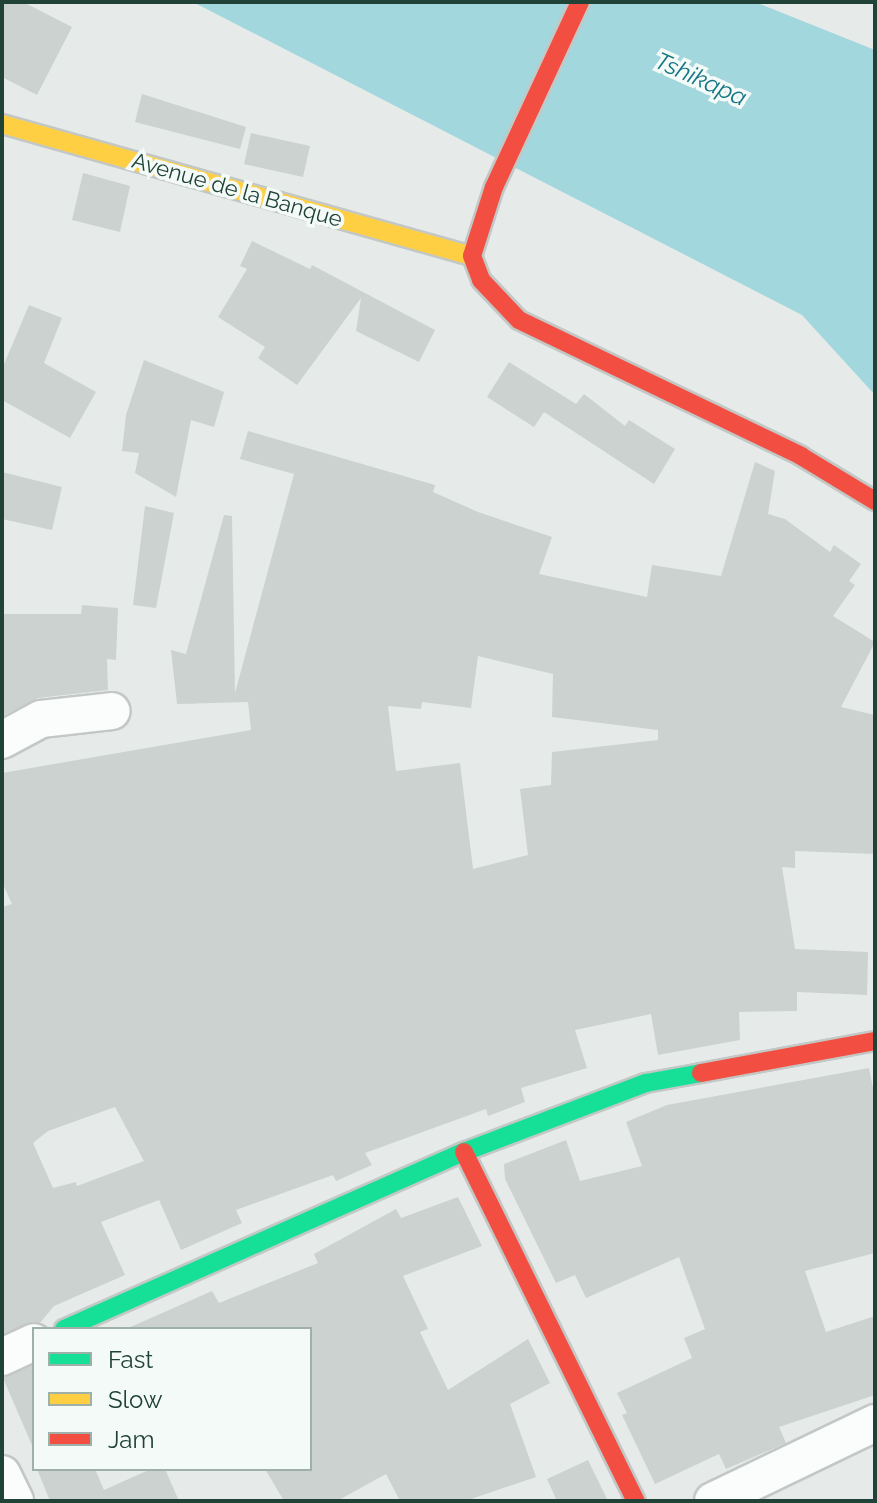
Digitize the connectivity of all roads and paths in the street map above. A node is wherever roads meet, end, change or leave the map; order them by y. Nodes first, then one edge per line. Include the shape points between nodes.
1 (580, 2) edge
2 (2, 124) edge
3 (472, 256) junction
4 (875, 501) edge
5 (112, 711) dead end
6 (2, 740) edge
7 (875, 1041) edge
8 (464, 1152) junction
9 (69, 1327) edge
10 (32, 1343) edge
11 (2, 1357) edge
12 (875, 1423) edge
13 (2, 1474) edge
14 (15, 1501) edge
15 (636, 1501) edge
16 (713, 1501) edge

1 - 3 street via 494,187
2 - 3 street, Avenue de la Banque
3 - 4 street via 481,280 519,320 801,456
5 - 6 street via 41,719
7 - 8 street via 646,1083
8 - 9 street
8 - 15 street
10 - 11 street
12 - 16 street
13 - 14 street

